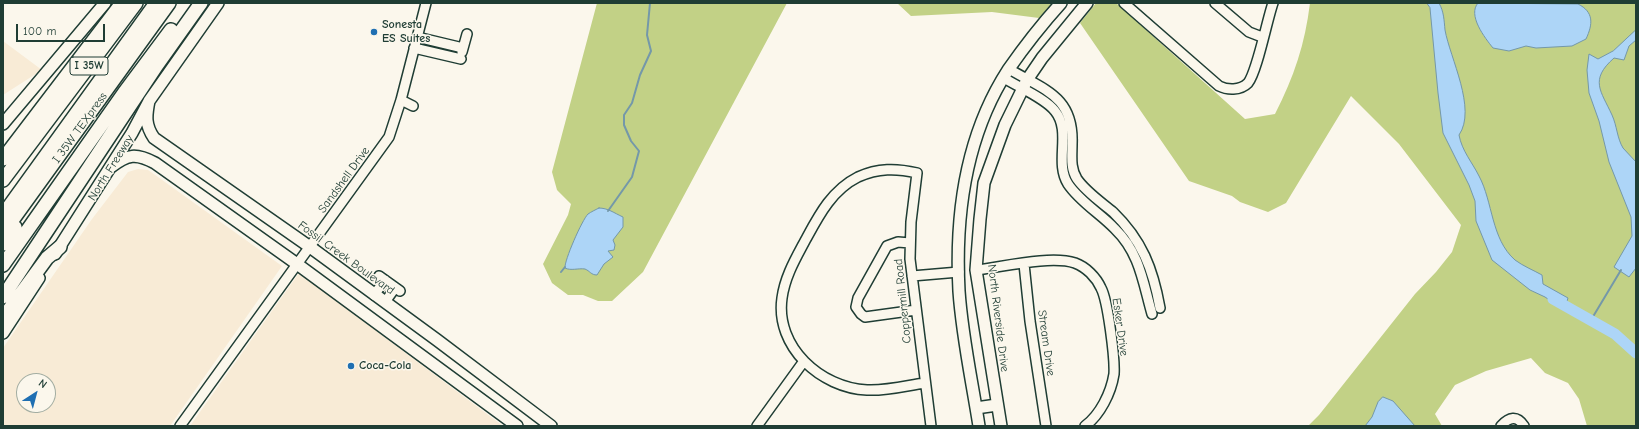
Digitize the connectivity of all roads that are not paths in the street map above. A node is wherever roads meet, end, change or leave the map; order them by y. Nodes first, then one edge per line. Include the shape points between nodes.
1 (105, 3) edge
2 (122, 3) edge
3 (136, 3) edge
4 (156, 3) edge
5 (169, 3) edge
6 (191, 3) edge
7 (201, 3) edge
8 (218, 3) edge
9 (426, 3) edge
10 (1061, 3) edge
11 (1087, 3) edge
12 (1124, 3) edge
13 (1215, 3) edge
14 (1273, 3) edge
15 (467, 34) dead end
16 (417, 37) junction
17 (1262, 37) junction
18 (414, 48) junction
19 (463, 48) junction
20 (1006, 74) junction
21 (1024, 85) junction
22 (401, 100) junction
23 (149, 101) junction
24 (413, 106) dead end
25 (3, 124) edge
26 (3, 159) edge
27 (42, 160) junction
28 (56, 161) junction
29 (111, 167) junction
30 (3, 180) edge
31 (3, 204) edge
32 (3, 215) edge
33 (3, 233) edge
34 (910, 243) junction
35 (3, 244) edge
36 (60, 247) junction
37 (310, 247) junction
38 (298, 264) junction
39 (1024, 264) junction
40 (3, 265) edge
41 (976, 270) junction
42 (959, 272) junction
43 (912, 276) junction
44 (374, 295) junction
45 (3, 297) edge
46 (384, 302) junction
47 (1160, 308) dead end
48 (916, 310) junction
49 (1152, 314) dead end
50 (3, 318) edge
51 (3, 333) edge
52 (804, 361) junction
53 (924, 383) junction
54 (997, 405) junction
55 (976, 408) junction
56 (180, 426) edge
57 (517, 426) edge
58 (551, 426) edge
59 (757, 426) edge
60 (931, 426) edge
61 (979, 426) edge
62 (1001, 426) edge
63 (1046, 426) edge
64 (1085, 426) edge
65 (1501, 426) edge
66 (1524, 426) edge

1 - 25 main road
2 - 26 highway
3 - 30 highway, I 35W
4 - 27 highway, I 35W TEXpress
5 - 28 highway, I 35W TEXpress
6 - 40 highway
7 - 45 highway, North Freeway
8 - 23 main road, North Freeway
9 - 16 street, Sandshell Drive
10 - 20 main road
11 - 21 main road, North Riverside Drive via 1055,41
12 - 17 street via 1225,89 1236,89 1247,84 1255,69
13 - 17 street via 1249,32
14 - 17 street
15 - 19 street
16 - 18 street, Sandshell Drive
16 - 19 street
18 - 19 street via 460,61
18 - 22 street, Sandshell Drive
20 - 21 street
20 - 42 main road via 986,114 968,164 961,203
21 - 41 main road, North Riverside Drive via 1005,125 984,183
21 - 47 street via 1054,96 1070,116 1072,164 1075,175 1080,183 1124,223 1136,239 1152,272
21 - 49 street via 1048,104 1060,119 1063,174 1073,190 1128,244 1143,275
22 - 24 street
22 - 37 street, Sandshell Drive via 392,128 382,147
23 - 29 main road, North Freeway
23 - 37 main road, Fossil Creek Boulevard via 146,117 154,138
27 - 31 highway via 32,166
27 - 32 highway, I 35W TEXpress
28 - 33 highway, I 35W TEXpress
28 - 35 highway via 49,177
29 - 36 main road, North Freeway
29 - 38 main road via 130,156 150,160
34 - 43 street, Coppermill Road
34 - 48 street via 898,242 887,246 858,298 856,308 865,317
34 - 52 street, Coppermill Road via 917,173 893,169 865,174 843,186 820,213 791,267 782,300 787,333 793,348
36 - 50 highway via 47,258
36 - 51 main road, North Freeway
37 - 38 street, Sandshell Drive
37 - 44 main road, Fossil Creek Boulevard
38 - 56 street, Sandshell Drive
38 - 57 main road
39 - 41 street, Esker Drive
39 - 63 street, Stream Drive
39 - 64 street, Esker Drive via 1057,260 1076,263 1093,274 1102,288 1110,326 1114,373 1103,404
41 - 42 main road
41 - 54 main road, North Riverside Drive
42 - 43 street
42 - 55 main road via 961,307
43 - 48 street, Coppermill Road
44 - 46 main road, Fossil Creek Boulevard
44 - 46 street via 382,278 398,289
46 - 58 main road, Fossil Creek Boulevard
48 - 53 street, Coppermill Road
52 - 53 street via 827,379 855,389 878,390
52 - 59 street
53 - 60 street, Coppermill Road
54 - 55 main road
54 - 62 main road, North Riverside Drive
55 - 61 main road
65 - 66 street via 1509,418 1514,418 1521,421

